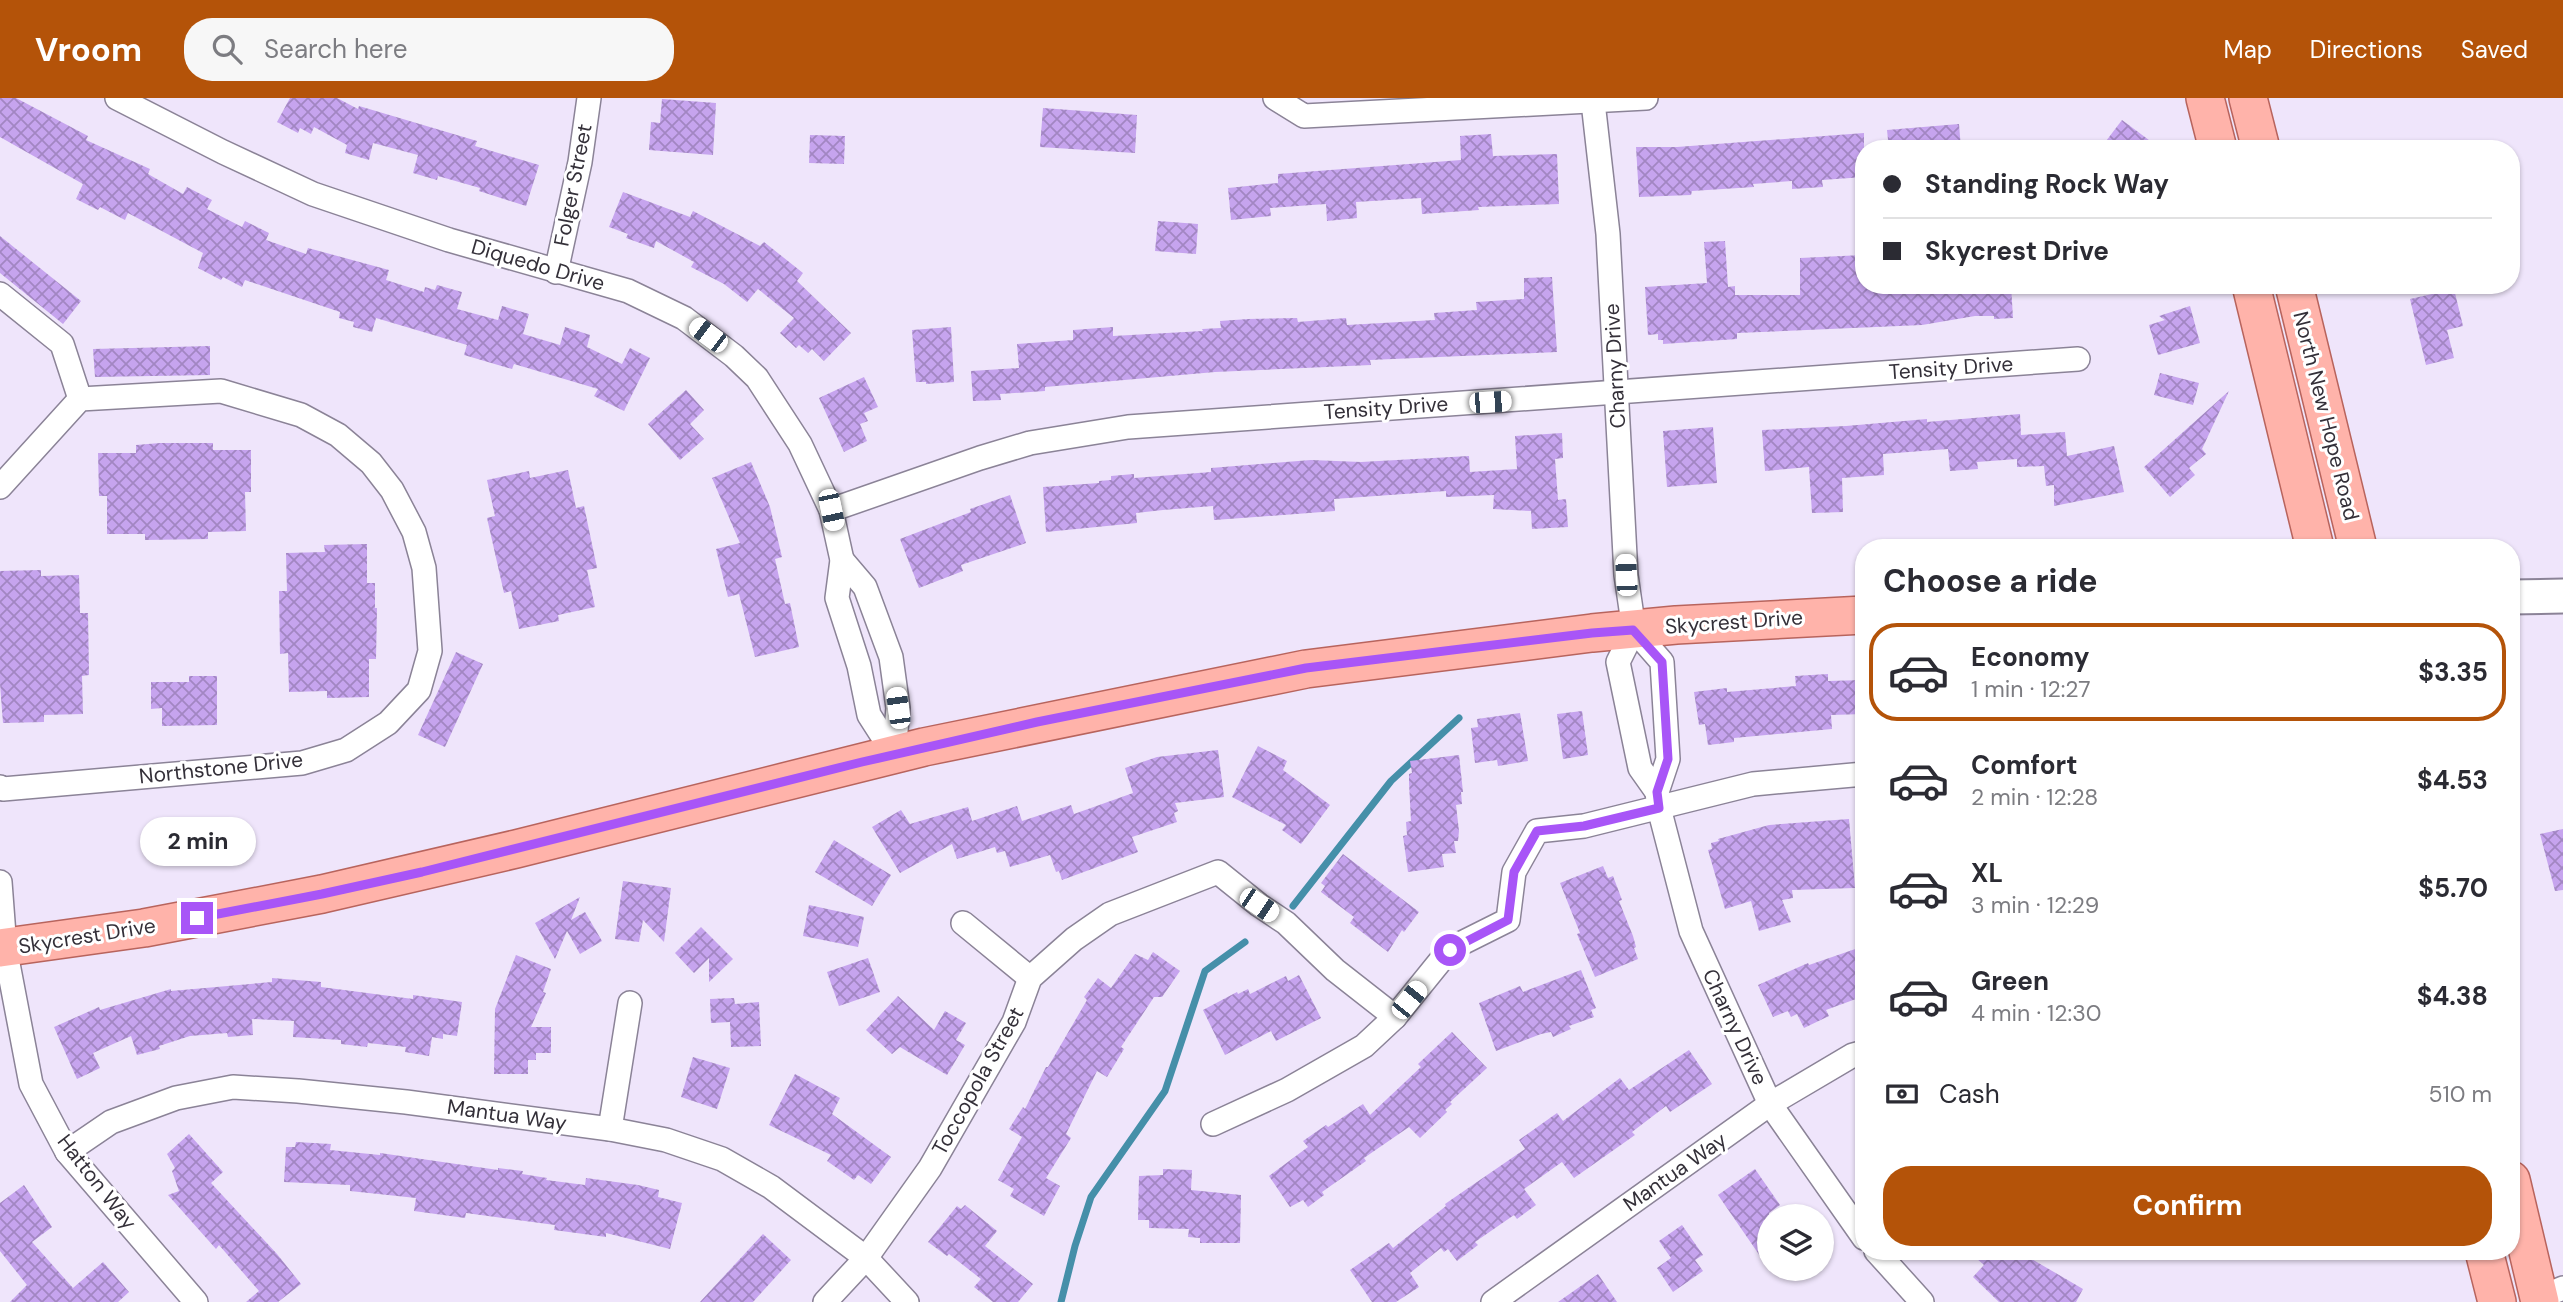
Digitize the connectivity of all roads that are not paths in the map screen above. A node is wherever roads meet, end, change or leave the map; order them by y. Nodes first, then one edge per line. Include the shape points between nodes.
1 (117, 98) edge
2 (589, 98) edge
3 (1275, 98) edge
4 (1646, 98) edge
5 (2205, 98) edge
6 (2248, 98) edge
7 (1593, 102) junction
8 (2216, 140) edge
9 (2259, 140) edge
10 (556, 272) junction
11 (0, 294) edge
12 (2253, 294) edge
13 (2296, 294) edge
14 (2078, 359) dead end
15 (1617, 393) junction
16 (80, 399) junction
17 (0, 487) edge
18 (831, 510) junction
19 (2313, 539) edge
20 (2356, 539) edge
21 (842, 560) junction
22 (2563, 596) edge
23 (2520, 597) edge
24 (1855, 615) edge
25 (1633, 630) junction
26 (894, 754) junction
27 (1855, 775) edge
28 (1, 791) edge
29 (1658, 800) junction
30 (0, 882) edge
31 (962, 923) dead end
32 (3, 948) edge
33 (1030, 978) junction
34 (630, 1003) dead end
35 (1395, 1017) junction
36 (1855, 1054) edge
37 (1770, 1104) junction
38 (1213, 1124) dead end
39 (610, 1129) junction
40 (68, 1152) junction
41 (2520, 1208) edge
42 (1855, 1225) edge
43 (866, 1258) junction
44 (1884, 1260) edge
45 (2486, 1260) edge
46 (2548, 1296) edge
47 (196, 1302) edge
48 (825, 1302) edge
49 (907, 1302) edge
50 (1493, 1302) edge
51 (1922, 1302) edge
52 (2497, 1302) edge

1 - 10 street, Diquedo Drive via 313,194
2 - 10 street, Folger Street
3 - 7 street via 1304,116
4 - 7 street
5 - 8 main road
6 - 9 main road
7 - 15 street, Charny Drive via 1608,234
10 - 18 street, Diquedo Drive via 628,291 684,318 734,356 757,378 793,433
11 - 16 street via 62,344
12 - 19 main road, North New Hope Road
13 - 20 main road, North New Hope Road
14 - 15 street, Tensity Drive
15 - 18 street, Tensity Drive via 1085,433 980,458
15 - 25 street, Charny Drive
16 - 17 street
16 - 28 street, Northstone Drive via 221,391 301,415 338,435 392,490 414,533 424,568 430,651 419,690 388,723 346,750 302,763
18 - 21 street, Diquedo Drive
21 - 26 street, Diquedo Drive via 836,598 859,666 869,715
21 - 26 street, Diquedo Drive via 865,587 891,657 898,708
22 - 23 street
24 - 25 main road, Skycrest Drive
25 - 26 main road, Skycrest Drive via 1306,668
25 - 29 street, Charny Drive via 1618,662 1640,768
25 - 29 street via 1662,662 1668,759
26 - 32 main road, Skycrest Drive via 322,894 144,928
27 - 29 street
29 - 35 street via 1584,826 1537,831 1514,872 1508,920 1450,950
29 - 37 street, Charny Drive via 1691,930
30 - 32 street, Hatton Way
31 - 33 street
32 - 40 street, Hatton Way via 30,1084
33 - 35 street, Toccopola Street via 1110,914 1217,872 1286,923 1335,970
33 - 43 street, Toccopola Street via 1014,1022 977,1088 930,1168
34 - 39 street
35 - 38 street via 1364,1046 1287,1090
36 - 37 street, Mantua Way
37 - 42 street, Charny Drive
37 - 50 street, Mantua Way
39 - 40 street, Mantua Way via 406,1102 233,1087 176,1098 111,1122
39 - 43 street, Mantua Way via 666,1140 722,1159 771,1188
40 - 47 street, Hatton Way
41 - 46 main road
43 - 48 street, Toccopola Street
43 - 49 street, Mantua Way
44 - 51 street
45 - 52 main road

